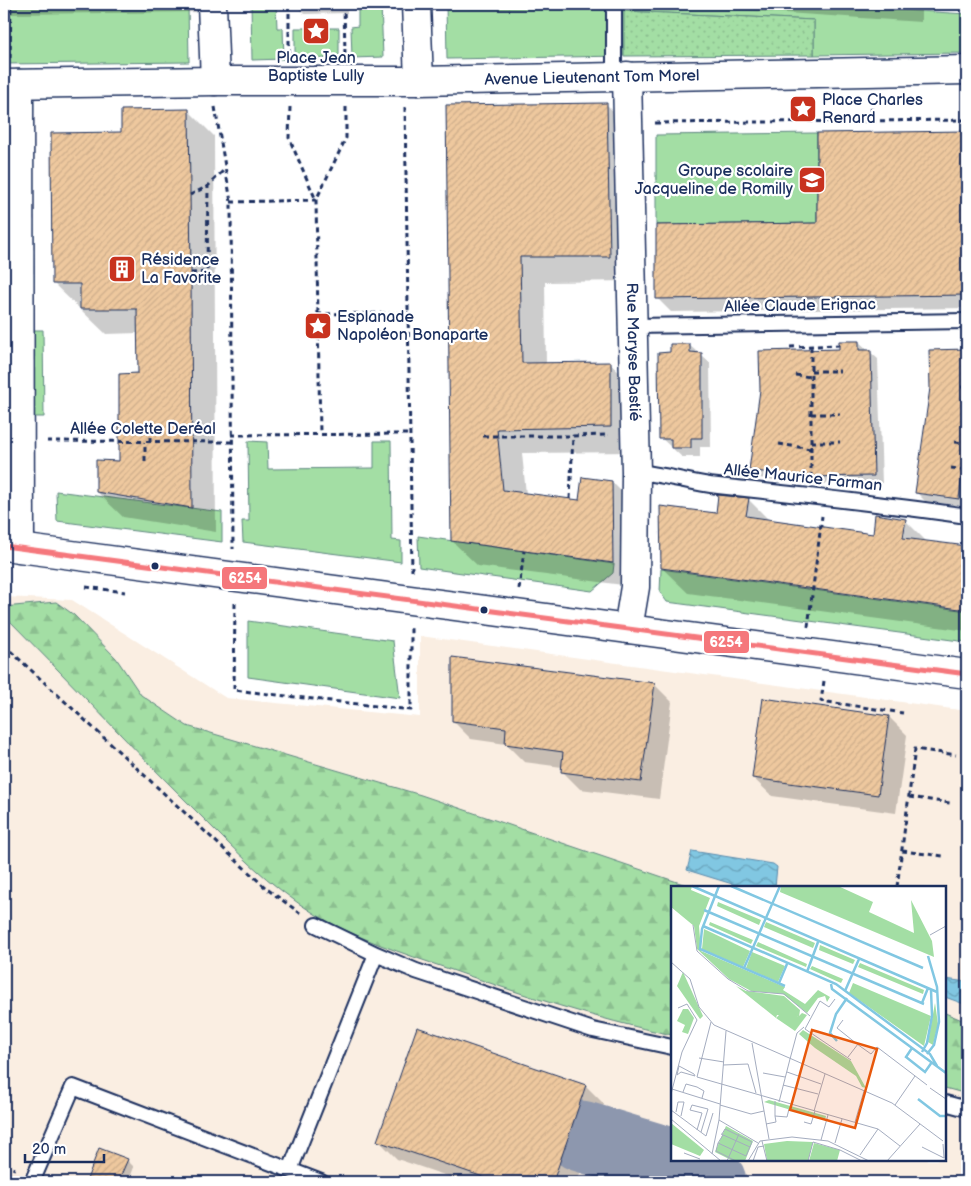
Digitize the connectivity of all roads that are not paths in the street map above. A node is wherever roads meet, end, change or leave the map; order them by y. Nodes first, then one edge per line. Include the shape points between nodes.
1 (212, 4) edge
2 (416, 4) edge
3 (614, 4) edge
4 (618, 70) junction
5 (967, 70) edge
6 (409, 81) junction
7 (11, 84) edge
8 (215, 94) junction
9 (967, 321) edge
10 (633, 326) junction
11 (636, 472) junction
12 (967, 516) edge
13 (12, 547) edge
14 (628, 629) junction
15 (967, 674) edge
16 (316, 925) road end
17 (376, 954) junction
18 (671, 1048) edge
19 (946, 1103) edge
20 (967, 1109) edge
21 (290, 1170) junction
22 (32, 1182) edge
23 (321, 1182) edge

1 - 8 street
2 - 6 street
3 - 4 lane
4 - 5 street, Avenue Lieutenant Tom Morel
4 - 6 street, Avenue Lieutenant Tom Morel
4 - 10 street, Rue Maryse Bastié via 627,122
6 - 8 street, Avenue Lieutenant Tom Morel via 290,81
7 - 8 street, Avenue Lieutenant Tom Morel
7 - 13 street
9 - 10 lane, Allée Claude Erignac
10 - 11 street, Rue Maryse Bastié
11 - 12 lane, Allée Maurice Farman via 716,486
11 - 14 street, Rue Maryse Bastié via 635,587
13 - 14 street
14 - 15 street
16 - 17 lane
17 - 18 lane via 416,971 593,1030
17 - 21 lane
19 - 20 lane
21 - 22 lane via 74,1087
21 - 23 lane

